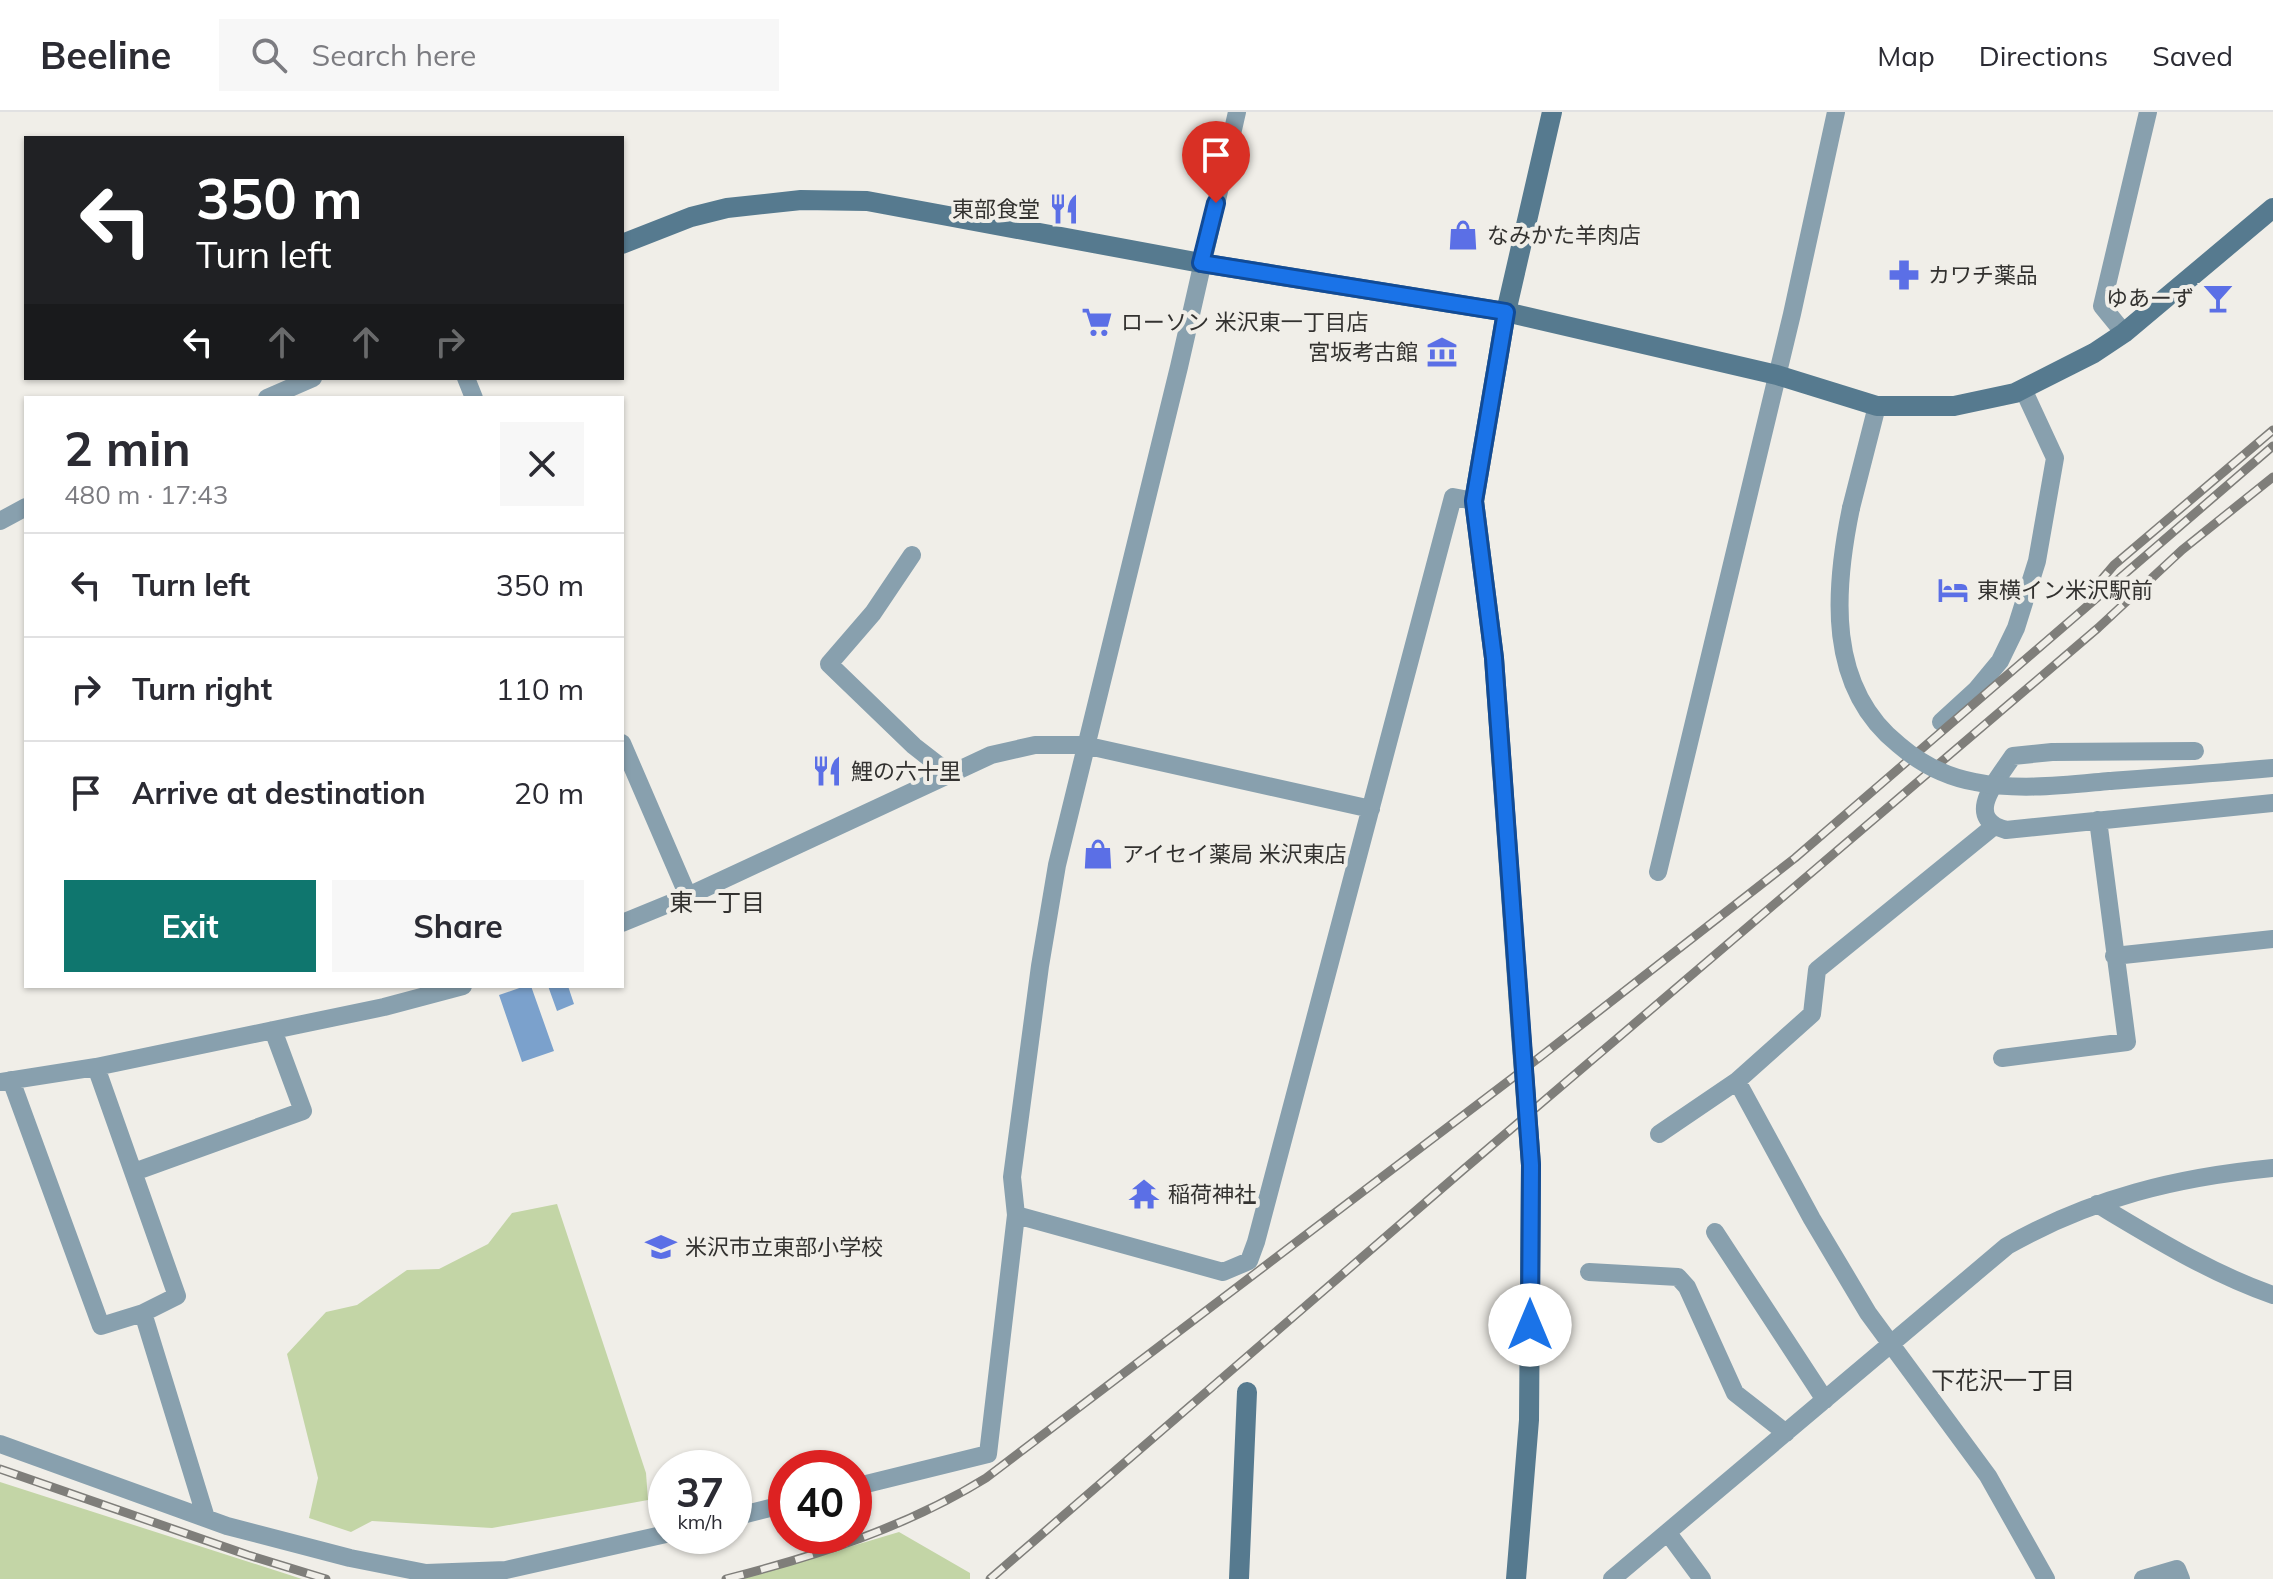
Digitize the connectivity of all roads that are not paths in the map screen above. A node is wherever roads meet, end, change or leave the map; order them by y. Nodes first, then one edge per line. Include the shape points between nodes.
1 (1237, 112) edge
2 (1552, 112) edge
3 (1836, 112) edge
4 (2148, 112) edge
5 (2273, 208) edge
6 (624, 243) edge
7 (1201, 263) junction
8 (1506, 312) junction
9 (2124, 333) junction
10 (1777, 375) junction
11 (308, 380) edge
12 (2023, 389) junction
13 (272, 396) edge
14 (1877, 406) junction
15 (1474, 501) junction
16 (24, 508) edge
17 (0, 521) edge
18 (912, 555) dead end
19 (1941, 722) dead end
20 (1084, 745) junction
21 (624, 748) edge
22 (2195, 751) dead end
23 (2273, 768) edge
24 (950, 774) junction
25 (2273, 803) edge
26 (1371, 809) junction
27 (2098, 820) junction
28 (1993, 827) junction
29 (1658, 872) dead end
30 (688, 896) junction
31 (624, 922) edge
32 (2273, 939) edge
33 (2114, 956) junction
34 (455, 988) edge
35 (273, 1030) junction
36 (2002, 1058) dead end
37 (96, 1067) junction
38 (5, 1081) edge
39 (1737, 1081) junction
40 (1659, 1134) dead end
41 (2273, 1168) edge
42 (134, 1172) junction
43 (2097, 1204) junction
44 (1016, 1215) junction
45 (1715, 1232) dead end
46 (1589, 1272) dead end
47 (2273, 1295) edge
48 (143, 1313) junction
49 (1891, 1345) junction
50 (1247, 1392) dead end
51 (1825, 1400) junction
52 (1786, 1433) junction
53 (0, 1444) edge
54 (872, 1483) edge
55 (206, 1518) junction
56 (1668, 1533) junction
57 (648, 1538) edge
58 (1616, 1578) edge
59 (1239, 1579) edge
60 (1516, 1579) edge
61 (1702, 1579) edge
62 (2046, 1579) edge
63 (2143, 1579) edge
64 (2181, 1579) edge

1 - 7 street
2 - 8 street
3 - 10 street
4 - 9 street via 2102,306
5 - 9 street
6 - 7 street via 727,208 867,201
7 - 8 street
7 - 20 street
8 - 10 street
8 - 15 street
9 - 12 street
10 - 14 street
10 - 29 street
11 - 13 street
12 - 14 street via 1954,406
12 - 19 street via 2055,458 2037,561 2000,661
14 - 23 street, bridge via 1841,556 1839,626 1844,662 1856,691 1886,735 1924,764 1975,783 2056,786
15 - 26 street via 1453,497
15 - 60 street, bridge via 1494,658 1531,1165 1529,1420
16 - 17 street
18 - 24 street via 873,613 829,664
20 - 24 street via 1035,745 991,755
20 - 26 street
20 - 44 street via 1040,966 1012,1177
21 - 30 street
22 - 28 street via 2013,756 1984,803
24 - 30 street
25 - 27 street
26 - 44 street via 1249,1261 1223,1272
27 - 28 street
27 - 33 street
28 - 39 street via 1817,970 1812,1014
30 - 31 street
32 - 33 street
33 - 36 street via 2127,1042
34 - 35 street
35 - 37 street
35 - 42 street via 303,1111
37 - 38 street
37 - 42 street
38 - 48 street via 101,1326
39 - 40 street
39 - 49 street via 1812,1219
41 - 43 street via 2218,1173
42 - 48 street via 177,1296
43 - 47 street via 2184,1256
43 - 49 street via 2007,1246
44 - 54 street via 988,1454
45 - 51 street
46 - 52 street via 1678,1277 1735,1393
48 - 55 street
49 - 51 street
49 - 62 street via 1988,1476
50 - 59 street
51 - 52 street
52 - 56 street
53 - 55 street
55 - 57 street via 426,1573 506,1570
56 - 58 street
56 - 61 street
63 - 64 street via 2177,1569

